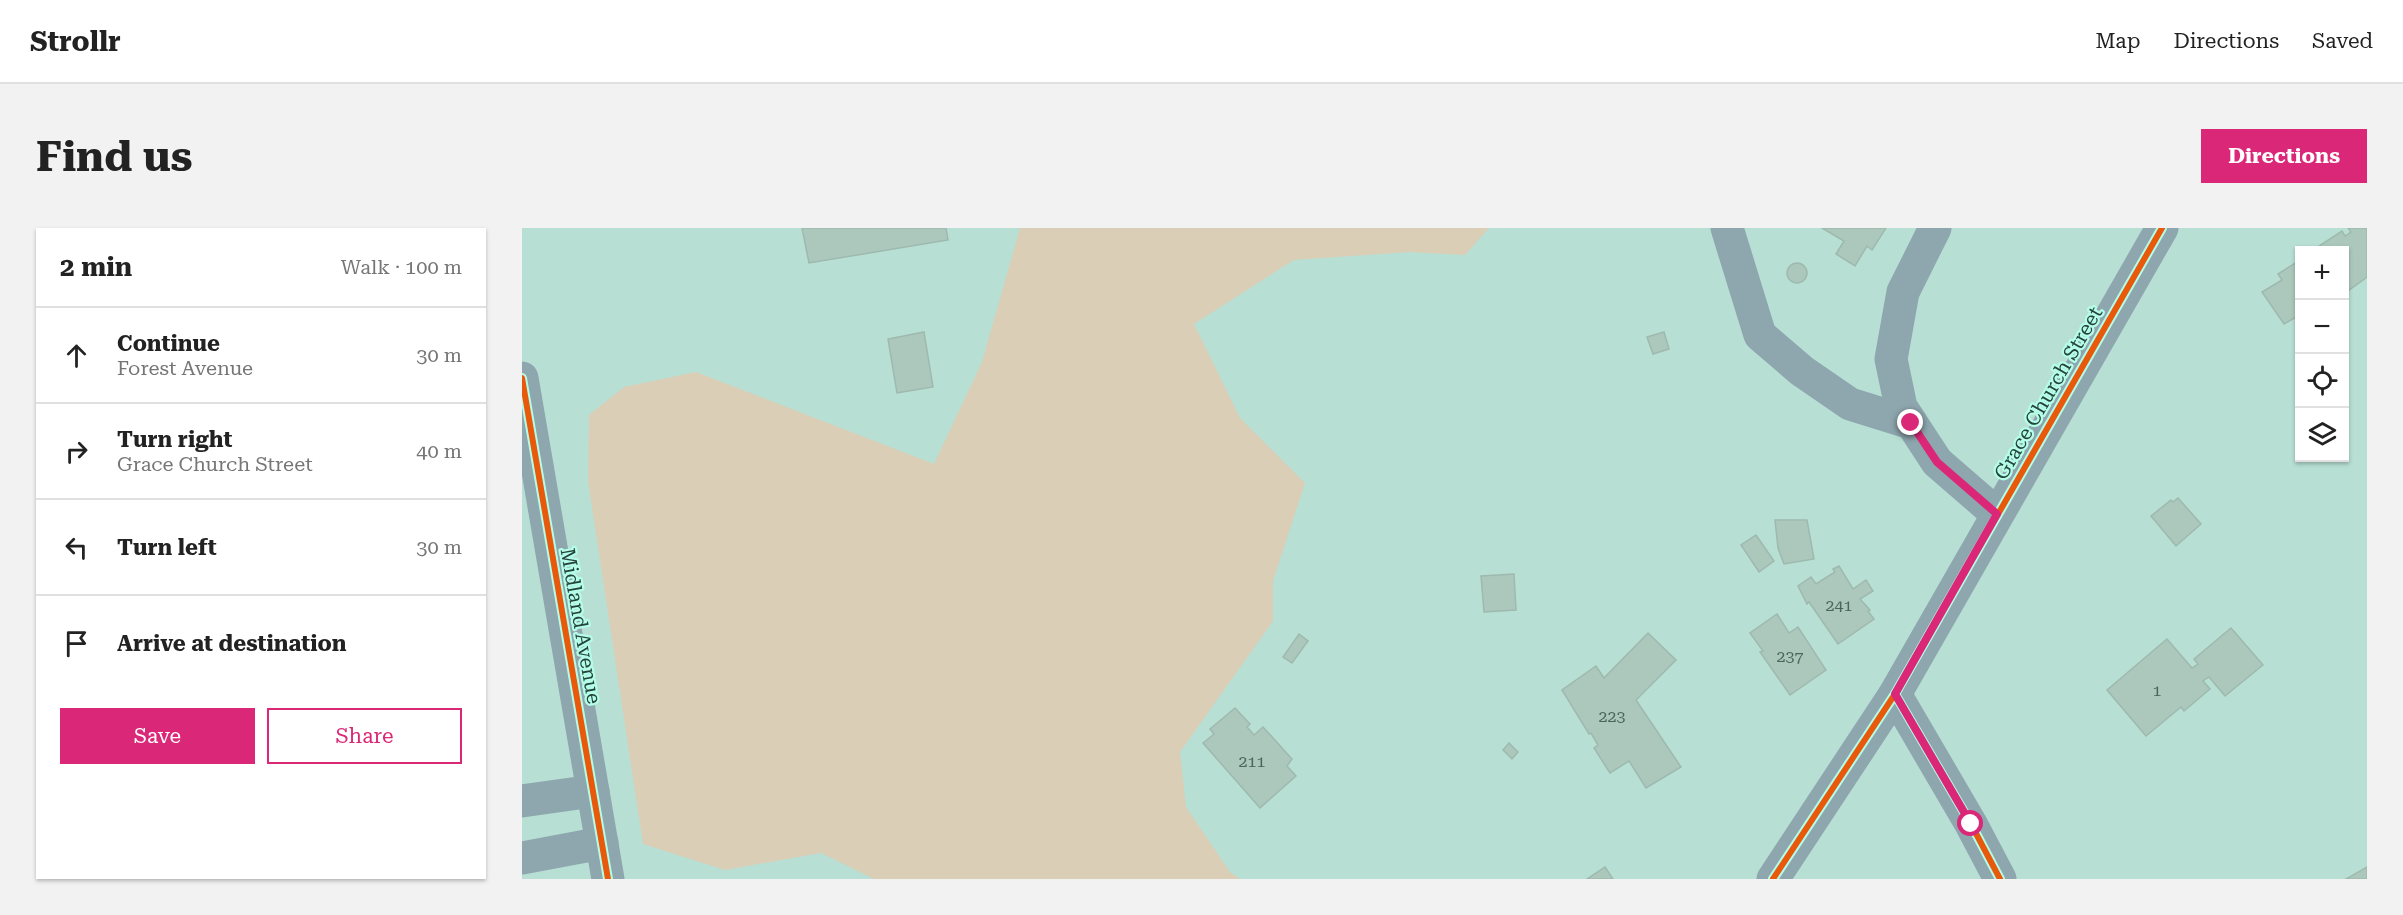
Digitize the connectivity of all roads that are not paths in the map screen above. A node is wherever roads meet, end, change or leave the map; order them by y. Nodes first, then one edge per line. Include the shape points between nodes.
1 (1727, 228) edge
2 (1935, 228) edge
3 (2162, 228) edge
4 (522, 378) edge
5 (1911, 423) junction
6 (1997, 514) junction
7 (1895, 694) junction
8 (593, 791) junction
9 (522, 801) edge
10 (602, 843) junction
11 (522, 858) edge
12 (608, 879) edge
13 (1773, 879) edge
14 (2000, 879) edge

1 - 5 street via 1760,334 1802,371 1850,404
2 - 5 street via 1903,291 1892,359 1901,406
3 - 6 street, Grace Church Street
4 - 8 street, Midland Avenue
5 - 6 street via 1937,462
6 - 7 street, Grace Church Street
7 - 13 street, Grace Church Street
7 - 14 street
8 - 9 street
8 - 10 street, Midland Avenue
10 - 11 street
10 - 12 street, Midland Avenue

